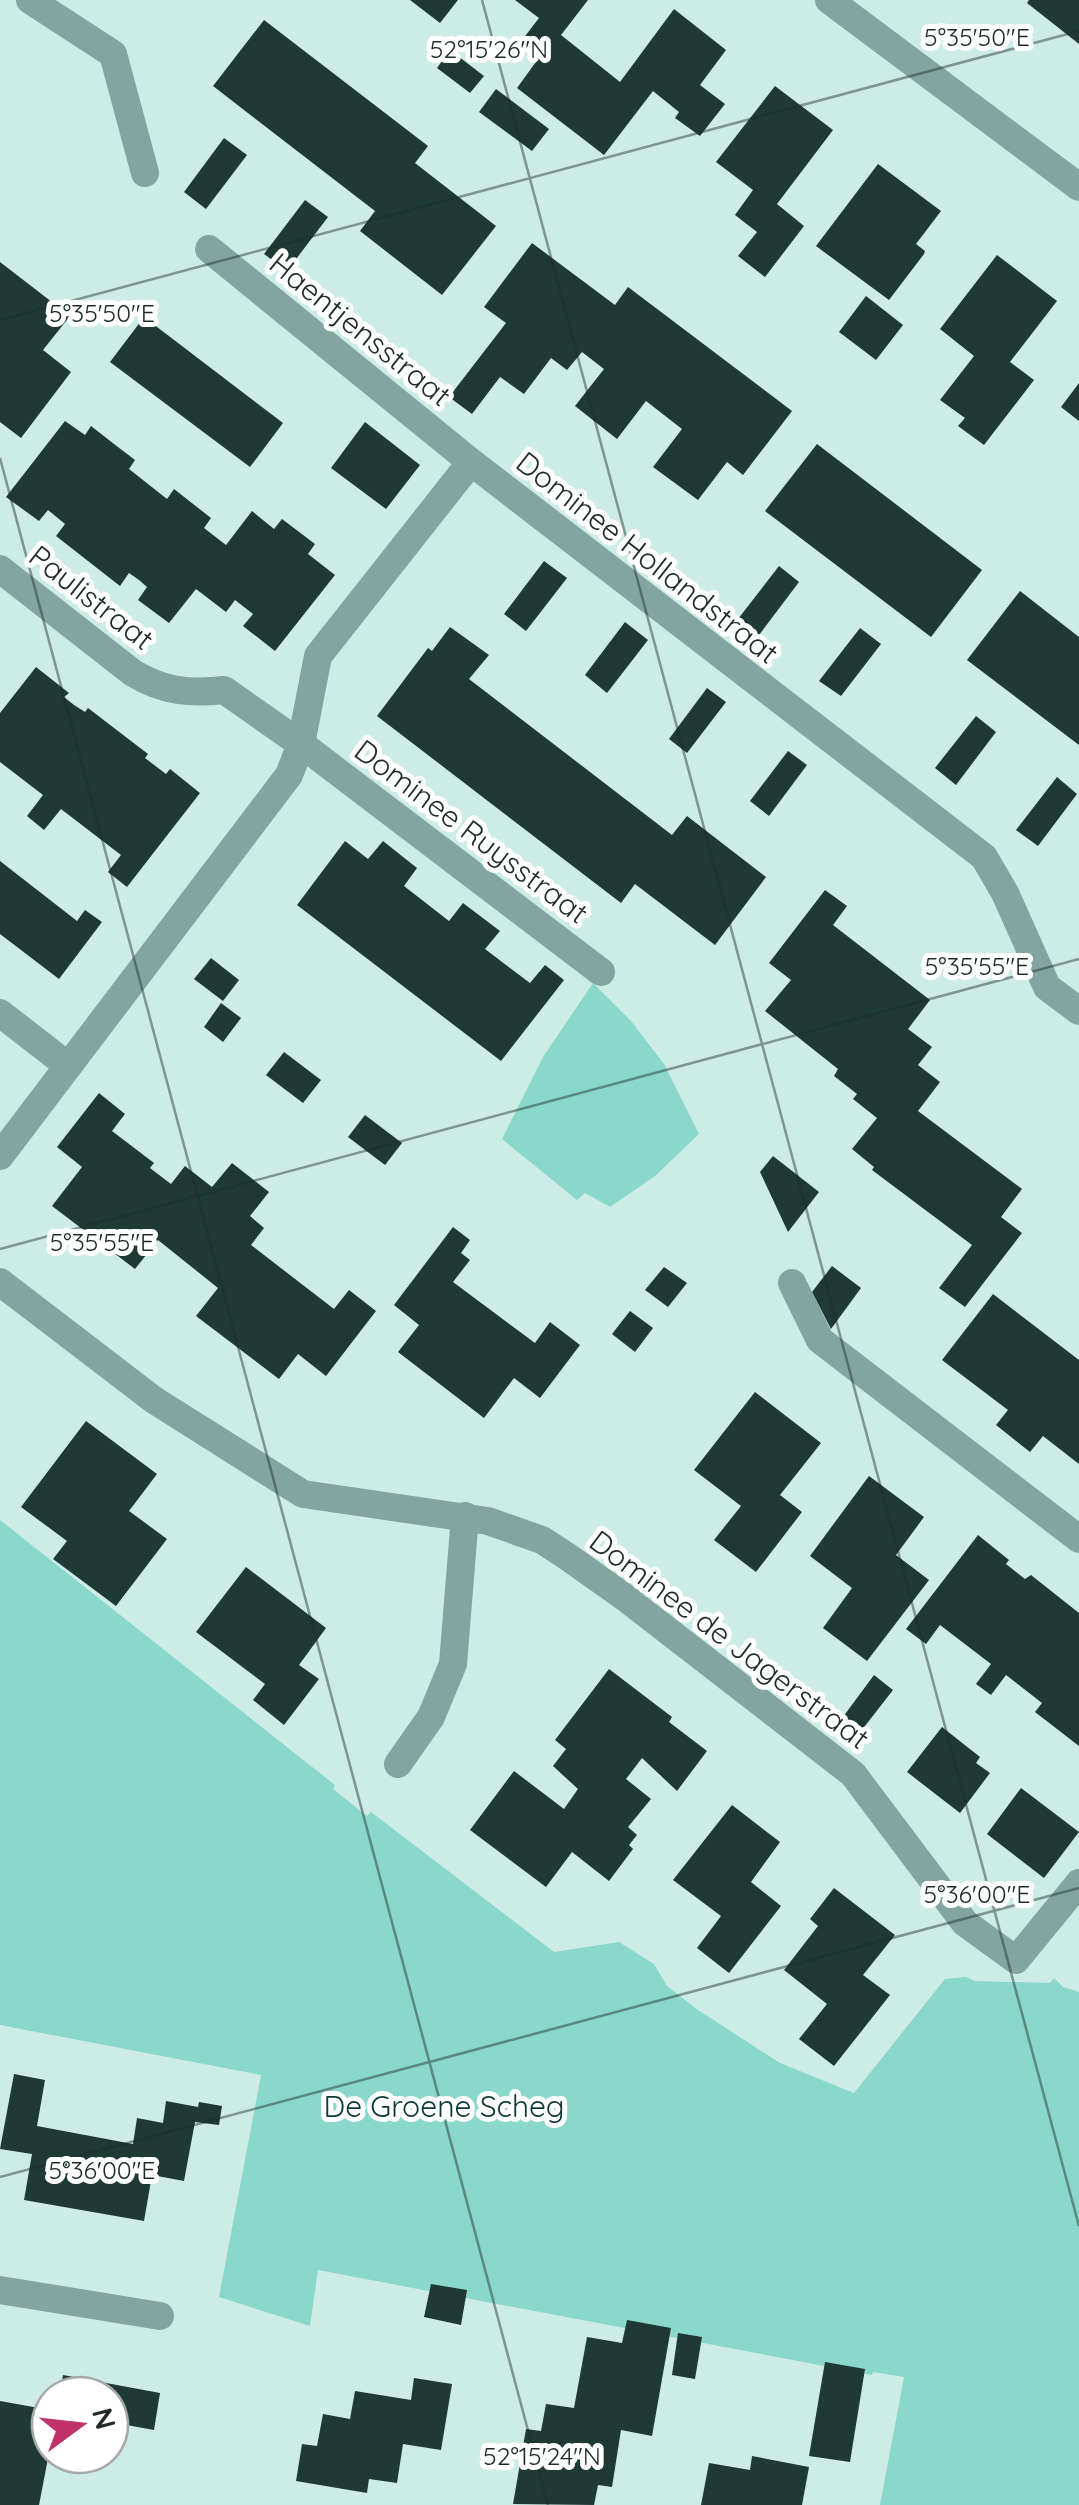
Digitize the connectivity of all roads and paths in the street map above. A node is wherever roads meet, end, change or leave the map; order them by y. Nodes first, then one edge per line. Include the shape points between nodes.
1 (30, 0) edge
2 (829, 0) edge
3 (145, 173) dead end
4 (1079, 187) edge
5 (209, 249) dead end
6 (471, 462) junction
7 (0, 569) edge
8 (301, 744) junction
9 (601, 972) dead end
10 (1079, 1010) edge
11 (0, 1013) edge
12 (67, 1065) junction
13 (0, 1156) edge
14 (0, 1282) edge
15 (792, 1283) dead end
16 (465, 1516) junction
17 (1079, 1539) edge
18 (398, 1764) dead end
19 (1079, 1883) edge
20 (0, 2290) edge
21 (160, 2316) dead end

1 - 3 street via 113,54
2 - 4 street
5 - 6 street, Haentjensstraat
6 - 8 street, Dominee Hollandstraat via 318,656
6 - 10 street, Dominee Hollandstraat via 984,857 1047,986
7 - 8 street, Paulistraat via 154,686 224,690
8 - 9 street, Dominee Ruysstraat
8 - 12 street, Dominee Hollandstraat via 289,774
11 - 12 street
12 - 13 street
14 - 16 street, Dominee de Jagerstraat via 154,1400 303,1494
15 - 17 street via 820,1340
16 - 18 street via 453,1664 431,1716
16 - 19 street, Dominee de Jagerstraat via 511,1527 568,1557 853,1774 965,1923 1016,1960
20 - 21 street

